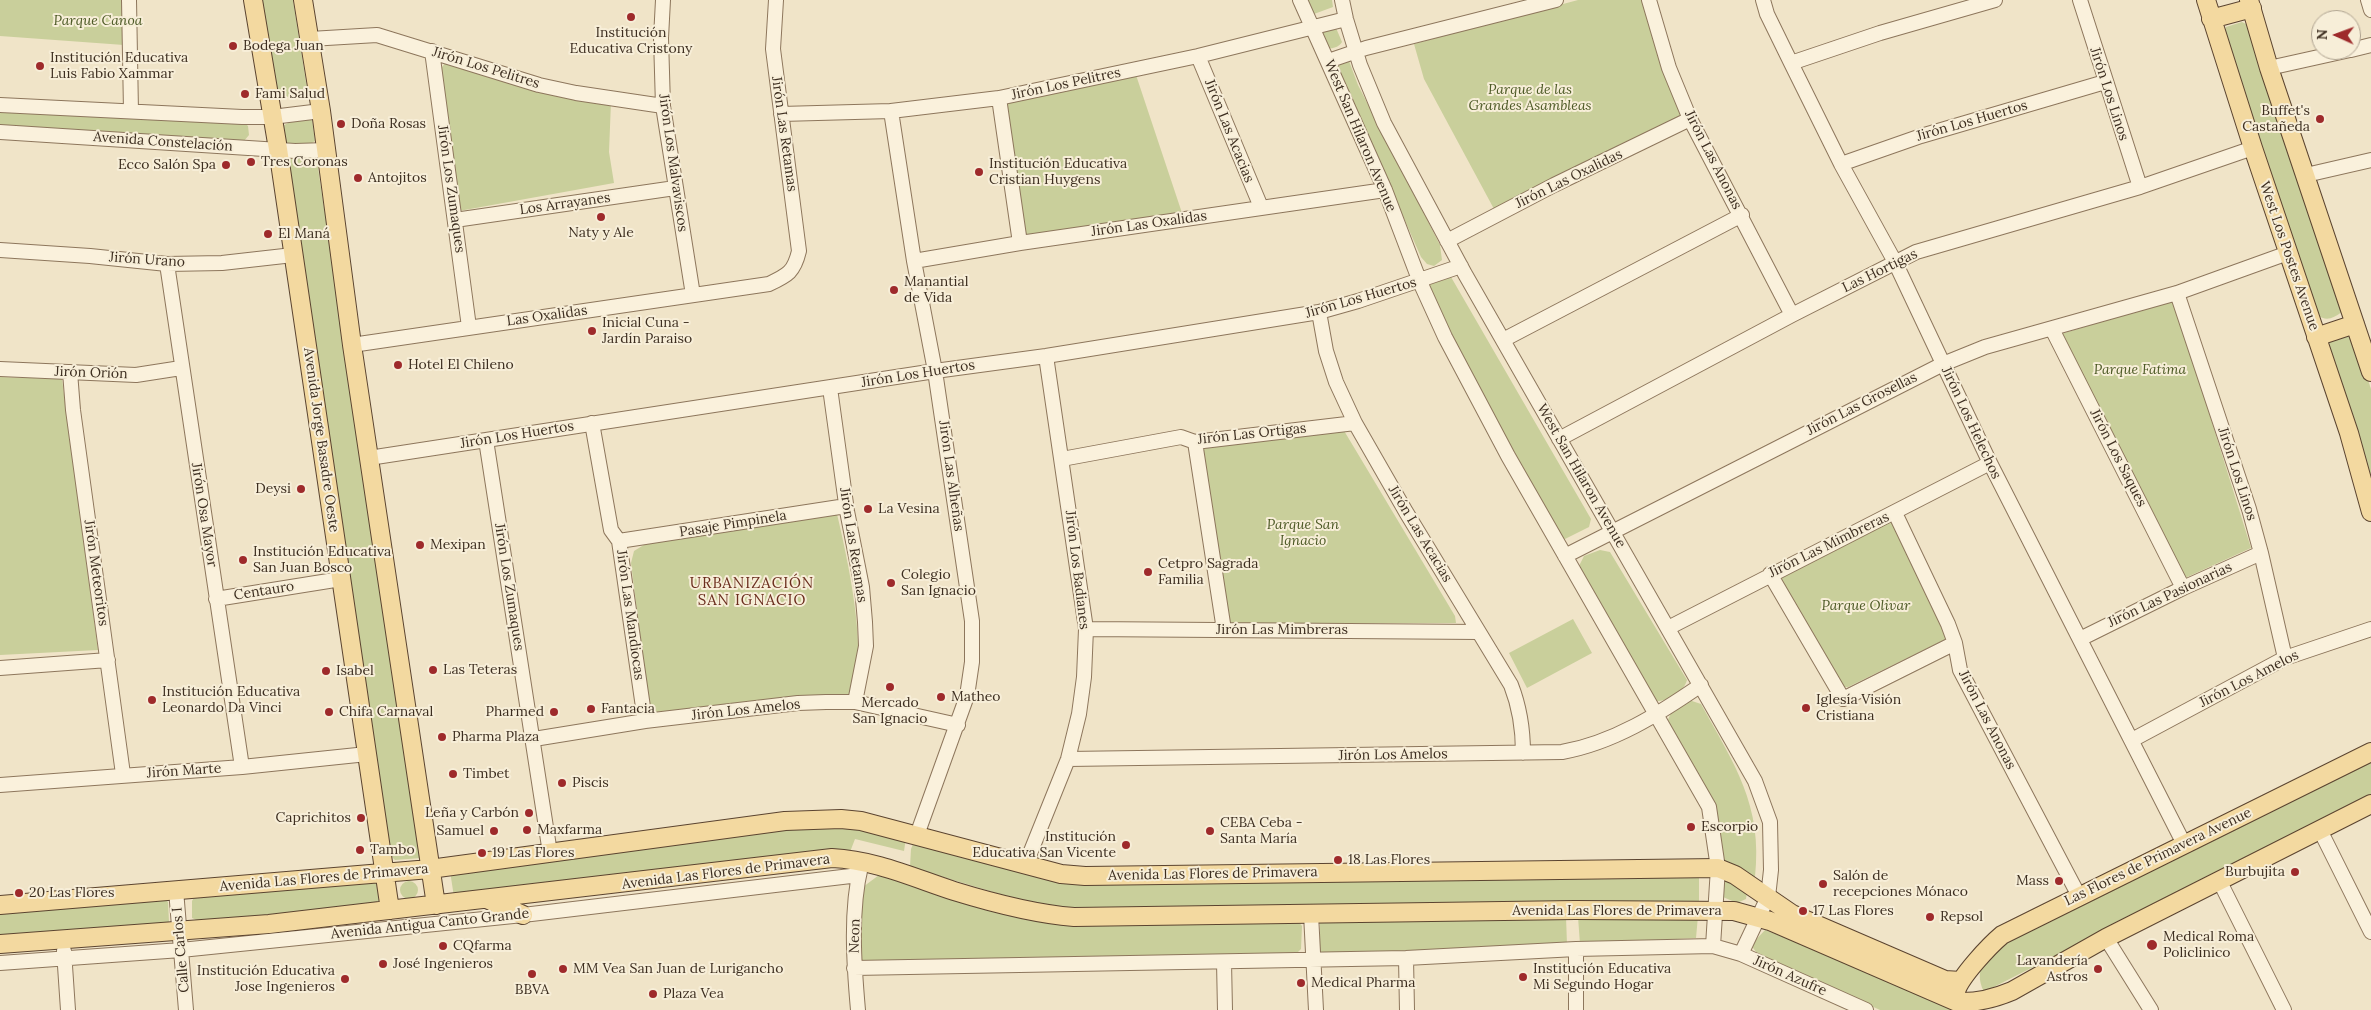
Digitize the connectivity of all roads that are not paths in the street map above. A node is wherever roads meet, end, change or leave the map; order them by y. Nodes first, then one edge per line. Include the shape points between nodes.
1 (129, 0) edge
2 (253, 0) edge
3 (303, 0) edge
4 (663, 0) edge
5 (776, 0) edge
6 (1300, 0) edge
7 (1342, 0) edge
8 (1556, 0) edge
9 (1648, 0) edge
10 (1763, 0) edge
11 (1995, 0) edge
12 (2080, 0) edge
13 (2206, 0) edge
14 (2368, 0) edge
15 (2251, 4) edge
16 (2371, 10) edge
17 (1346, 19) junction
18 (2211, 19) junction
19 (1313, 28) junction
20 (310, 39) junction
21 (432, 51) junction
22 (1356, 51) junction
23 (1198, 56) junction
24 (2311, 59) edge
25 (1328, 61) junction
26 (1790, 64) junction
27 (2269, 68) junction
28 (2105, 82) junction
29 (999, 98) junction
30 (0, 105) edge
31 (663, 106) junction
32 (131, 111) junction
33 (321, 111) junction
34 (890, 111) junction
35 (781, 114) junction
36 (272, 116) junction
37 (1690, 119) junction
38 (0, 132) edge
39 (2253, 148) junction
40 (278, 149) junction
41 (327, 150) junction
42 (2371, 160) edge
43 (1841, 164) junction
44 (2306, 175) junction
45 (2140, 187) junction
46 (675, 188) junction
47 (1385, 190) junction
48 (1261, 207) junction
49 (1742, 216) junction
50 (455, 220) junction
51 (1448, 241) junction
52 (1020, 243) junction
53 (0, 250) edge
54 (2288, 253) junction
55 (294, 255) junction
56 (914, 261) junction
57 (1895, 262) junction
58 (167, 264) junction
59 (1461, 266) junction
60 (795, 267) joint
61 (1420, 282) junction
62 (2177, 293) junction
63 (693, 295) junction
64 (1319, 312) junction
65 (1792, 315) junction
66 (2355, 324) junction
67 (469, 327) junction
68 (2052, 329) junction
69 (2316, 337) junction
70 (1503, 340) junction
71 (352, 345) junction
72 (1046, 356) junction
73 (1943, 364) junction
74 (181, 368) junction
75 (0, 369) edge
76 (935, 371) junction
77 (70, 372) junction
78 (2371, 372) edge
79 (830, 388) junction
80 (592, 423) junction
81 (1355, 423) junction
82 (1559, 439) junction
83 (486, 440) junction
84 (1195, 442) junction
85 (368, 458) junction
86 (1062, 459) junction
87 (1990, 463) junction
88 (846, 506) junction
89 (2371, 512) edge
90 (1895, 513) junction
91 (1612, 530) junction
92 (619, 541) junction
93 (2262, 553) junction
94 (1565, 556) junction
95 (1770, 574) junction
96 (341, 579) junction
97 (2183, 588) junction
98 (216, 598) junction
99 (1668, 628) junction
100 (1086, 629) junction
101 (2371, 629) edge
102 (1224, 630) junction
103 (1479, 632) junction
104 (2080, 639) junction
105 (1955, 643) junction
106 (2286, 658) junction
107 (108, 660) junction
108 (0, 668) edge
109 (1701, 685) junction
110 (855, 702) junction
111 (1656, 715) junction
112 (645, 721) junction
113 (958, 725) junction
114 (534, 738) junction
115 (2132, 740) junction
116 (2371, 752) edge
117 (1523, 753) junction
118 (367, 754) junction
119 (1068, 759) junction
120 (242, 767) junction
121 (123, 774) junction
122 (0, 785) edge
123 (2371, 804) edge
124 (2320, 830) junction
125 (917, 835) junction
126 (2184, 844) junction
127 (550, 853) junction
128 (1025, 866) junction
129 (860, 868) junction
130 (1718, 868) junction
131 (430, 869) junction
132 (385, 872) junction
133 (2220, 882) junction
134 (176, 890) junction
135 (2079, 896) junction
136 (1768, 897) junction
137 (489, 900) junction
138 (0, 905) edge
139 (436, 905) junction
140 (390, 910) junction
141 (1716, 910) junction
142 (1311, 914) junction
143 (522, 915) junction
144 (1759, 917) junction
145 (180, 931) junction
146 (2371, 932) edge
147 (2106, 938) junction
148 (63, 940) junction
149 (0, 944) edge
150 (1714, 946) junction
151 (1576, 949) junction
152 (181, 950) junction
153 (1741, 954) junction
154 (1406, 958) junction
155 (64, 959) junction
156 (1314, 960) junction
157 (1224, 962) junction
158 (0, 963) edge
159 (854, 968) junction
160 (1961, 981) junction
161 (1957, 1002) junction
162 (1849, 1006) edge
163 (68, 1010) edge
164 (186, 1010) edge
165 (858, 1010) edge
166 (1225, 1010) edge
167 (1316, 1010) edge
168 (1407, 1010) edge
169 (1576, 1010) edge
170 (1866, 1010) edge
171 (1975, 1010) edge
172 (2151, 1010) edge
173 (2284, 1010) edge

1 - 32 street
2 - 36 main road, Avenida Jorge Basadre Oeste
3 - 20 main road
4 - 31 street, Jirón Los Malvaviscos
5 - 35 street, Jirón Las Retamas via 773,49
6 - 19 street, West San Hilaron Avenue
7 - 17 street, West San Hilaron Avenue
8 - 22 street
9 - 37 street, Jirón Las Anonas via 1669,68
10 - 26 street, Jirón Los Helechos
11 - 26 street via 1880,33
12 - 28 street, Jirón Los Linos
13 - 18 main road, West Los Postes Avenue
14 - 16 street
15 - 18 main road
15 - 27 main road
17 - 19 street, Jirón Los Pelitres
17 - 22 street, West San Hilaron Avenue
18 - 39 main road, West Los Postes Avenue
19 - 23 street, Jirón Los Pelitres
19 - 25 street, West San Hilaron Avenue
20 - 21 street, Jirón Los Pelitres via 377,35
20 - 33 main road
21 - 31 street, Jirón Los Pelitres via 539,85
21 - 50 street, Jirón Los Zumaques
22 - 25 street
22 - 51 street, West San Hilaron Avenue via 1384,123
23 - 29 street, Jirón Los Pelitres
23 - 48 street, Jirón Las Acacias
24 - 27 street
25 - 47 street, West San Hilaron Avenue
26 - 43 street, Jirón Los Helechos
27 - 44 main road
28 - 43 street, Jirón Los Huertos via 1921,136
28 - 45 street, Jirón Los Linos
29 - 34 street, Jirón Los Pelitres
29 - 52 street
30 - 32 street, Avenida Constelación
31 - 46 street, Jirón Los Malvaviscos
32 - 36 street, Avenida Constelación
33 - 36 street, Avenida Constelación
33 - 41 main road
34 - 35 street, Jirón Los Pelitres
34 - 56 street, Jirón Las Alheñas
35 - 60 street, Jirón Las Retamas via 798,237
36 - 40 main road, Avenida Jorge Basadre Oeste
37 - 49 street, Jirón Las Anonas
37 - 51 street, Jirón Las Oxalidas
38 - 40 street, Avenida Constelación
39 - 45 street, Las Hortigas
39 - 54 main road, West Los Postes Avenue
40 - 41 street, Avenida Constelación
40 - 55 main road, Avenida Jorge Basadre Oeste
41 - 71 main road
42 - 44 street
43 - 57 street, Jirón Los Helechos
44 - 66 main road
45 - 57 street, Las Hortigas via 1916,252
46 - 50 street, Los Arrayanes
46 - 63 street, Jirón Los Malvaviscos
47 - 48 street, Jirón Las Oxalidas
47 - 61 street, West San Hilaron Avenue
48 - 52 street, Jirón Las Oxalidas
49 - 65 street, Jirón Las Anonas
49 - 70 street
50 - 67 street, Jirón Los Zumaques
51 - 59 street, West San Hilaron Avenue
52 - 56 street, Jirón Las Oxalidas
53 - 58 street, Jirón Urano
54 - 62 street, Jirón Las Grosellas
54 - 69 main road, West Los Postes Avenue
55 - 58 street, Jirón Urano via 222,263
55 - 96 main road, Avenida Jorge Basadre Oeste
56 - 76 street, Jirón Las Alheñas
57 - 65 street, Las Hortigas
57 - 73 street, Jirón Los Helechos
58 - 74 street, Jirón Osa Mayor
59 - 61 street, Jirón Los Huertos
59 - 70 street, West San Hilaron Avenue
60 - 63 street, Las Oxalidas via 769,284
61 - 64 street, Jirón Los Huertos
61 - 94 street, West San Hilaron Avenue via 1471,388
62 - 68 street, Jirón Las Grosellas
62 - 93 street, Jirón Los Linos
63 - 67 street, Las Oxalidas
64 - 72 street, Jirón Los Huertos
64 - 81 street, Jirón Las Acacias via 1336,382
65 - 82 street, Las Hortigas
66 - 69 main road
66 - 78 main road
67 - 71 street, Las Oxalidas
68 - 73 street, Jirón Las Grosellas via 1985,347
68 - 97 street, Jirón Los Saques
69 - 89 main road, West Los Postes Avenue via 2349,433
70 - 82 street, West San Hilaron Avenue
71 - 85 main road
72 - 76 street, Jirón Los Huertos
72 - 86 street, Jirón Los Badianes
73 - 87 street, Jirón Los Helechos
73 - 91 street, Jirón Las Grosellas
74 - 77 street, Jirón Orión via 136,374
74 - 98 street, Jirón Osa Mayor
75 - 77 street, Jirón Orión
76 - 79 street, Jirón Los Huertos
76 - 113 street, Jirón Las Alheñas via 972,621 972,662
77 - 107 street, Jirón Meteoritos
79 - 80 street, Jirón Los Huertos
79 - 88 street, Jirón Las Retamas
80 - 83 street, Jirón Los Huertos
80 - 92 street, Jirón Las Mandiocas via 611,530
81 - 84 street, Jirón Las Ortigas
81 - 103 street, Jirón Las Acacias
82 - 91 street, West San Hilaron Avenue
83 - 85 street, Jirón Los Huertos
83 - 114 street, Jirón Los Zumaques
84 - 86 street, Jirón Las Ortigas via 1181,437
84 - 102 street
85 - 131 main road
86 - 100 street, Jirón Los Badianes
87 - 90 street, Jirón Las Mimbreras
87 - 104 street, Jirón Los Helechos
88 - 92 street, Pasaje Pimpinela
88 - 110 street, Jirón Las Retamas via 862,587 866,638
90 - 95 street, Jirón Las Mimbreras
90 - 105 street, Jirón Las Anonas
91 - 94 street, Jirón Las Grosellas
91 - 99 street, West San Hilaron Avenue
92 - 112 street, Jirón Las Mandiocas
93 - 97 street, Jirón Las Pasionarias
93 - 106 street, Jirón Los Linos
94 - 111 street, West San Hilaron Avenue
95 - 99 street, Jirón Las Mimbreras
95 - 105 street via 1844,698
96 - 98 street, Centauro
96 - 118 main road, Avenida Jorge Basadre Oeste
97 - 104 street, Jirón Las Pasionarias
98 - 120 street, Jirón Osa Mayor
99 - 109 street, West San Hilaron Avenue
100 - 102 street, Jirón Las Mimbreras
100 - 119 street, Jirón Los Badianes via 1079,714
101 - 106 street, Jirón Los Amelos
102 - 103 street, Jirón Las Mimbreras
103 - 117 street, Jirón Las Acacias via 1511,685 1518,703
104 - 115 street, Jirón Los Helechos
105 - 135 street, Jirón Las Anonas via 1960,670
106 - 115 street, Jirón Los Amelos
107 - 108 street
107 - 121 street, Jirón Meteoritos
109 - 111 street, Jirón Los Amelos
109 - 136 street, West San Hilaron Avenue via 1765,804 1771,832
110 - 112 street, Jirón Los Amelos via 798,703
110 - 113 street, Jirón Los Amelos
111 - 117 street, Jirón Los Amelos via 1587,747 1562,752
111 - 130 street, West San Hilaron Avenue via 1709,807
112 - 114 street, Jirón Los Amelos
113 - 125 street, Jirón Las Alheñas
114 - 127 street, Jirón Los Zumaques
115 - 126 street, Jirón Los Helechos
116 - 126 main road, Las Flores de Primavera Avenue
117 - 119 street, Jirón Los Amelos
118 - 120 street, Jirón Marte
118 - 132 main road, Avenida Jorge Basadre Oeste
119 - 128 street, Jirón Los Badianes
120 - 121 street, Jirón Marte
121 - 122 street, Jirón Marte
123 - 124 main road
124 - 133 main road
124 - 146 street
125 - 127 main road, Avenida Las Flores de Primavera via 861,821 785,821
125 - 128 main road, Avenida Las Flores de Primavera
126 - 135 main road, Las Flores de Primavera Avenue
127 - 131 main road, Avenida Las Flores de Primavera
128 - 130 main road, Avenida Las Flores de Primavera via 1085,876
129 - 137 main road, Avenida Las Flores de Primavera via 832,858
129 - 142 main road, Avenida Las Flores de Primavera via 1057,915 1132,918
129 - 143 street, Avenida Antigua Canto Grande
129 - 159 street, Neon
130 - 136 main road, Avenida Las Flores de Primavera via 1735,874
130 - 141 street, West San Hilaron Avenue
131 - 132 main road, Avenida Las Flores de Primavera
131 - 139 main road
132 - 134 main road, Avenida Las Flores de Primavera
132 - 140 main road, Avenida Jorge Basadre Oeste
133 - 147 main road
133 - 173 street
134 - 138 main road, Avenida Las Flores de Primavera
134 - 145 street, Calle Carlos I
135 - 160 main road, Las Flores de Primavera Avenue via 2002,935 1987,948
136 - 144 street, West San Hilaron Avenue
136 - 160 main road, Avenida Las Flores de Primavera via 1792,914 1828,930 1945,980
137 - 139 main road, Avenida Las Flores de Primavera
137 - 143 main road
139 - 140 main road, Avenida Las Flores de Primavera
140 - 145 main road, Avenida Las Flores de Primavera
141 - 142 main road, Avenida Las Flores de Primavera
141 - 144 main road, Avenida Las Flores de Primavera via 1734,910
141 - 150 street, West San Hilaron Avenue
142 - 156 street
143 - 152 street, Avenida Antigua Canto Grande
144 - 153 street, West San Hilaron Avenue
144 - 161 main road, Avenida Las Flores de Primavera
145 - 148 main road, Avenida Las Flores de Primavera
145 - 152 street, Calle Carlos I
147 - 161 main road via 2000,996 1974,1003
147 - 172 street
148 - 149 main road, Avenida Las Flores de Primavera
148 - 155 street
150 - 151 street, Jirón Azufre
150 - 153 street, Jirón Azufre
151 - 154 street, Jirón Azufre
151 - 169 street
152 - 155 street, Avenida Antigua Canto Grande
152 - 164 street, Calle Carlos I
153 - 162 street, Jirón Azufre
154 - 156 street, Jirón Azufre
154 - 168 street
155 - 158 street, Avenida Antigua Canto Grande
155 - 163 street
156 - 157 street, Jirón Azufre
156 - 167 street
157 - 159 street, Jirón Azufre
157 - 166 street
159 - 165 street, Neon
160 - 161 main road via 1956,990
161 - 171 street
162 - 170 street, Jirón Azufre

